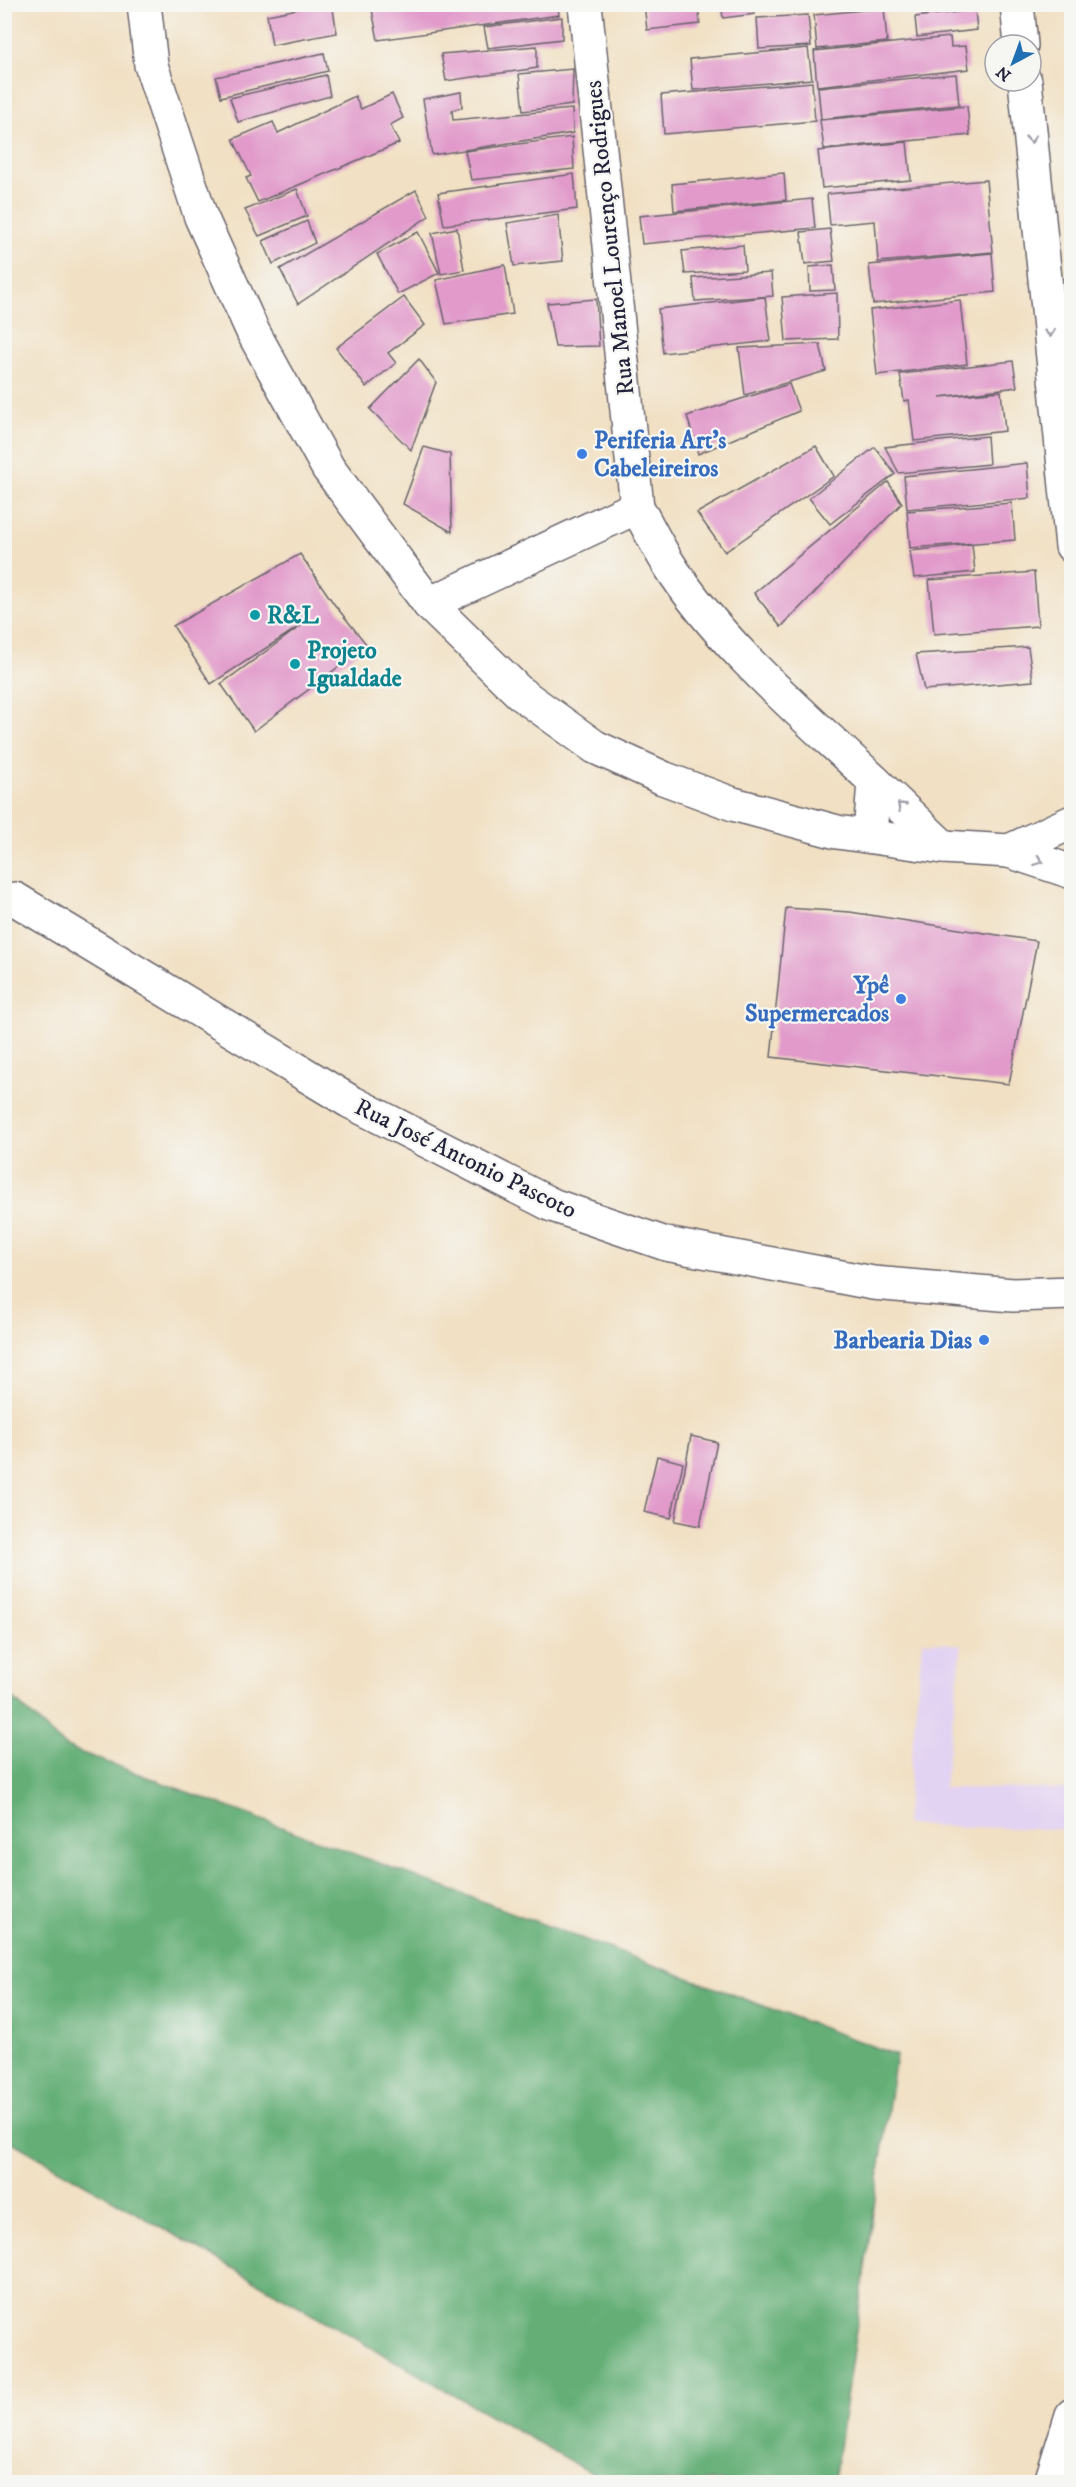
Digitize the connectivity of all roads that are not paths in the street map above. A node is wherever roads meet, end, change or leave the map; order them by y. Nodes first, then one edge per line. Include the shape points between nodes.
1 (144, 4) edge
2 (585, 4) edge
3 (1017, 4) edge
4 (1020, 33) edge
5 (1026, 93) edge
6 (637, 507) junction
7 (1071, 546) edge
8 (429, 604) junction
9 (874, 781) junction
10 (1071, 822) edge
11 (870, 836) junction
12 (943, 847) junction
13 (1009, 851) junction
14 (1071, 872) edge
15 (15, 899) dead end
16 (1071, 1293) edge
17 (1071, 2415) edge
18 (1051, 2482) edge

1 - 8 street via 151,65 198,206 253,332 328,468
2 - 6 street, Rua Manoel Lourenço Rodrigues
3 - 4 street
5 -> 7 street
6 - 8 street
6 - 9 street, Rua Manoel Lourenço Rodrigues via 669,564 705,612 768,682
8 - 11 street via 520,693 595,747 733,804 837,832
9 - 11 street
12 -> 9 street, Rua Manoel Lourenço Rodrigues
10 - 13 street
11 - 12 street
12 - 13 street
13 -> 14 street
15 - 16 street, Rua José Antonio Pascoto via 349,1101 552,1205 666,1244 873,1283 1013,1295
17 - 18 street

